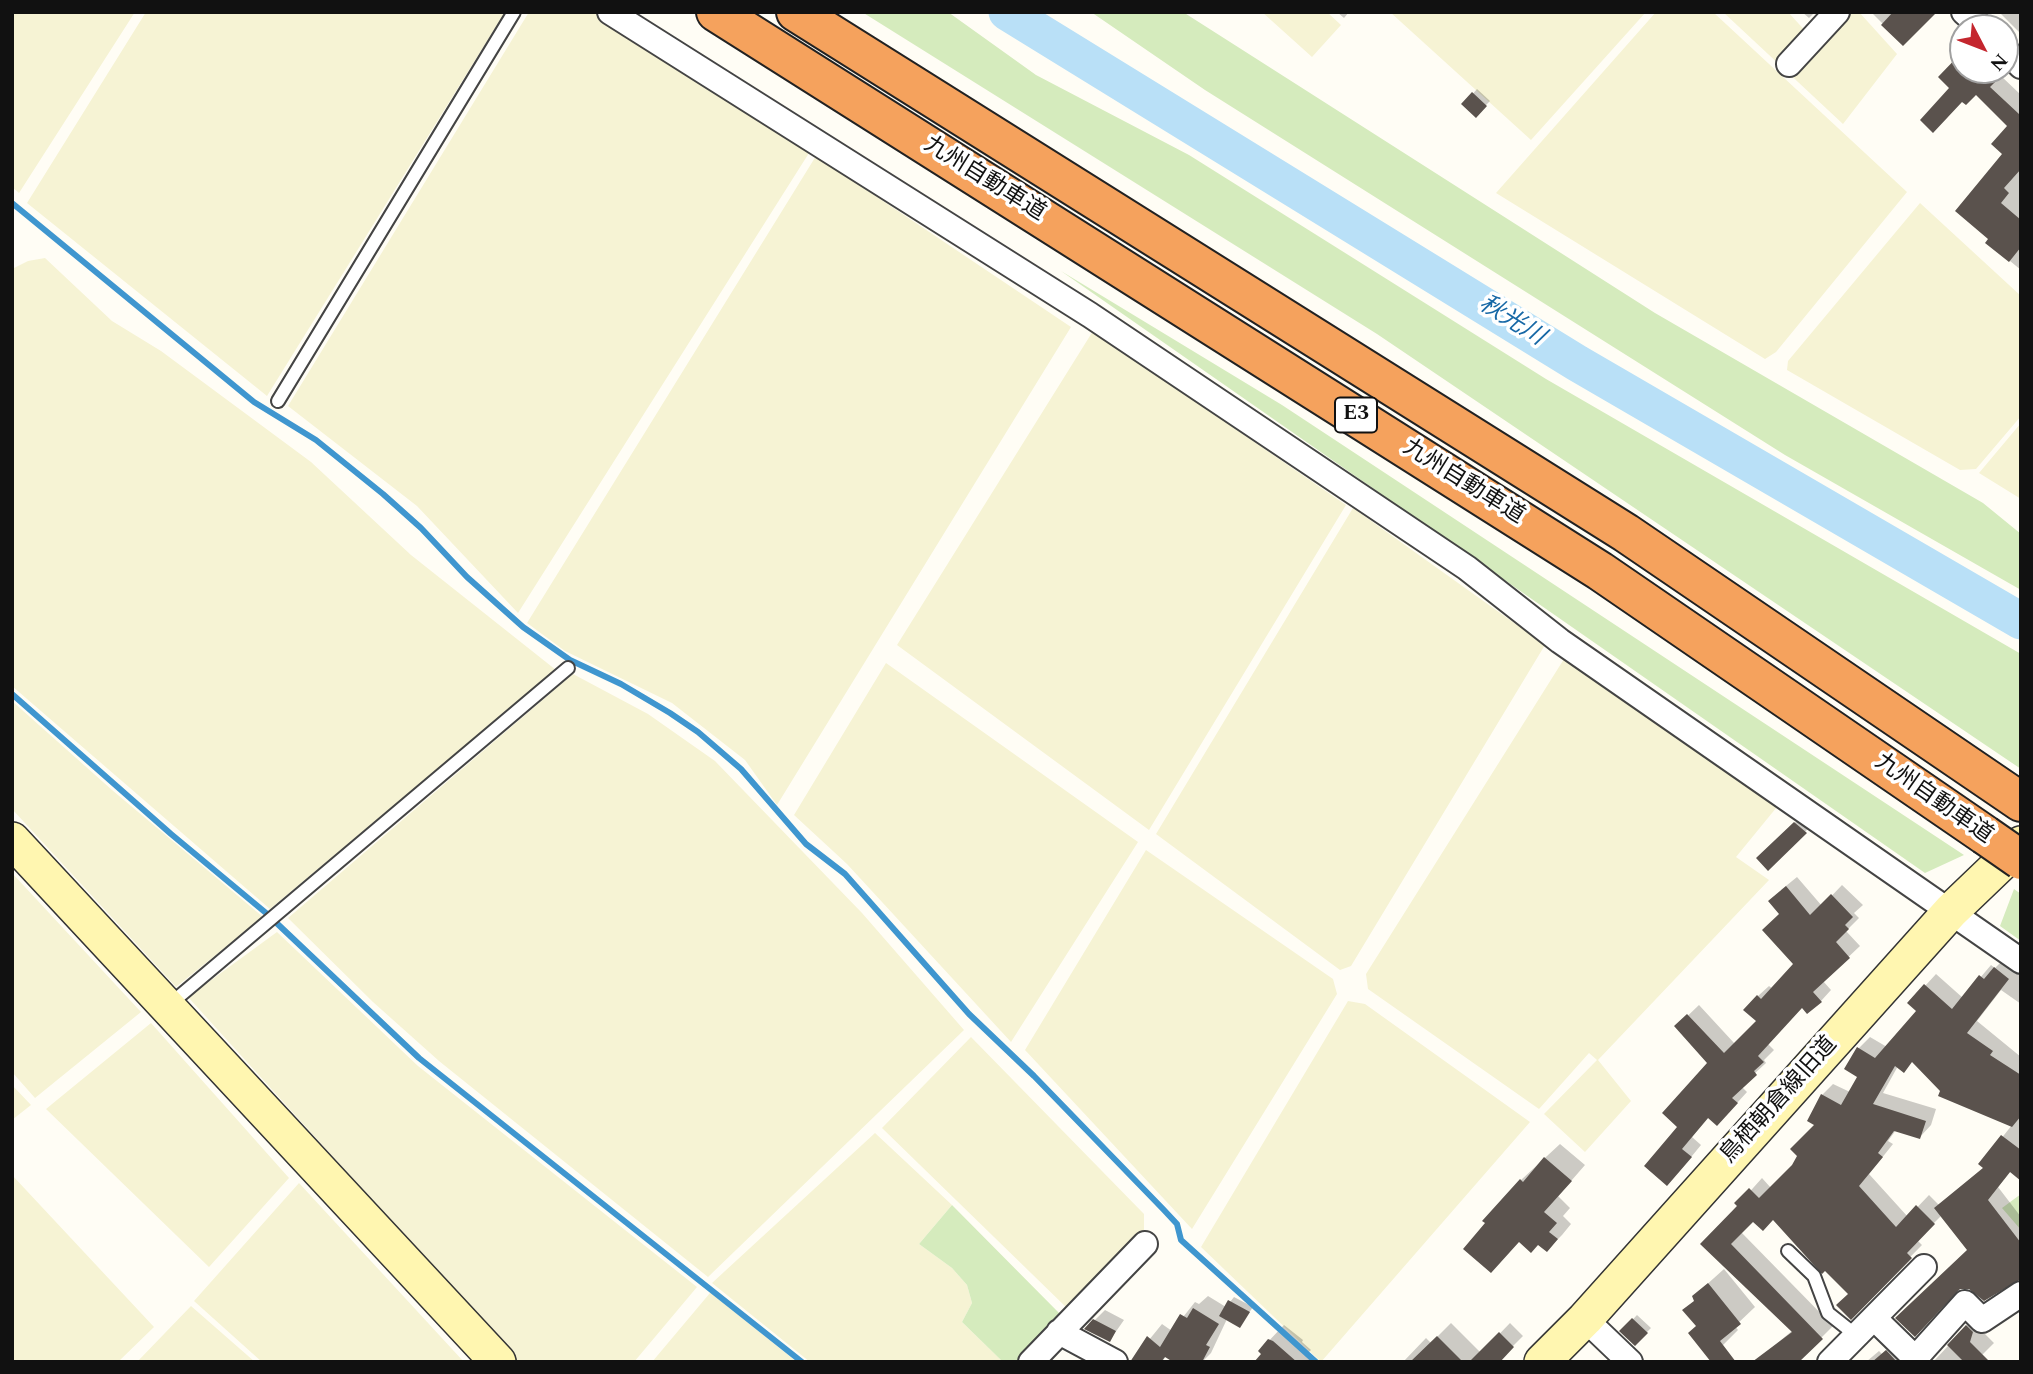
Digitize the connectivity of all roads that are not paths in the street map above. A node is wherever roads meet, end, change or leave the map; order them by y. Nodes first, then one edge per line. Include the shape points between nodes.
1 (514, 12) edge
2 (610, 12) edge
3 (716, 12) edge
4 (796, 12) edge
5 (1837, 12) edge
6 (1789, 64) dead end
7 (278, 401) dead end
8 (568, 668) dead end
9 (2021, 802) edge
10 (12, 840) edge
11 (2003, 840) edge
12 (2021, 860) edge
13 (1951, 911) junction
14 (2021, 961) edge
15 (166, 1007) junction
16 (1145, 1244) dead end
17 (1788, 1251) dead end
18 (1924, 1266) dead end
19 (2021, 1294) edge
20 (1585, 1319) junction
21 (1875, 1319) junction
22 (1059, 1332) junction
23 (1857, 1336) junction
24 (1914, 1360) edge
25 (498, 1362) edge
26 (1031, 1362) edge
27 (1115, 1362) edge
28 (1542, 1362) edge
29 (1630, 1362) edge
30 (1830, 1362) edge

1 - 7 lane
2 - 13 street via 1125,338 1468,568 1560,641
3 - 11 highway, 九州自動車道 / E3 via 1600,571
4 - 9 highway, 九州自動車道 / E3 via 1626,533
5 - 6 street
8 - 15 lane
10 - 15 street
11 - 12 highway, 九州自動車道 / E3, bridge
11 - 13 street, 鳥栖朝倉線旧道
13 - 14 street
13 - 20 street, 鳥栖朝倉線旧道
15 - 25 street
16 - 22 street
17 - 23 lane via 1814,1276 1828,1313
18 - 21 street
19 - 24 street via 1982,1320 1965,1303
20 - 28 street, 鳥栖朝倉線旧道
20 - 29 street
21 - 23 street
21 - 24 street
22 - 26 street
22 - 27 street
23 - 30 street

